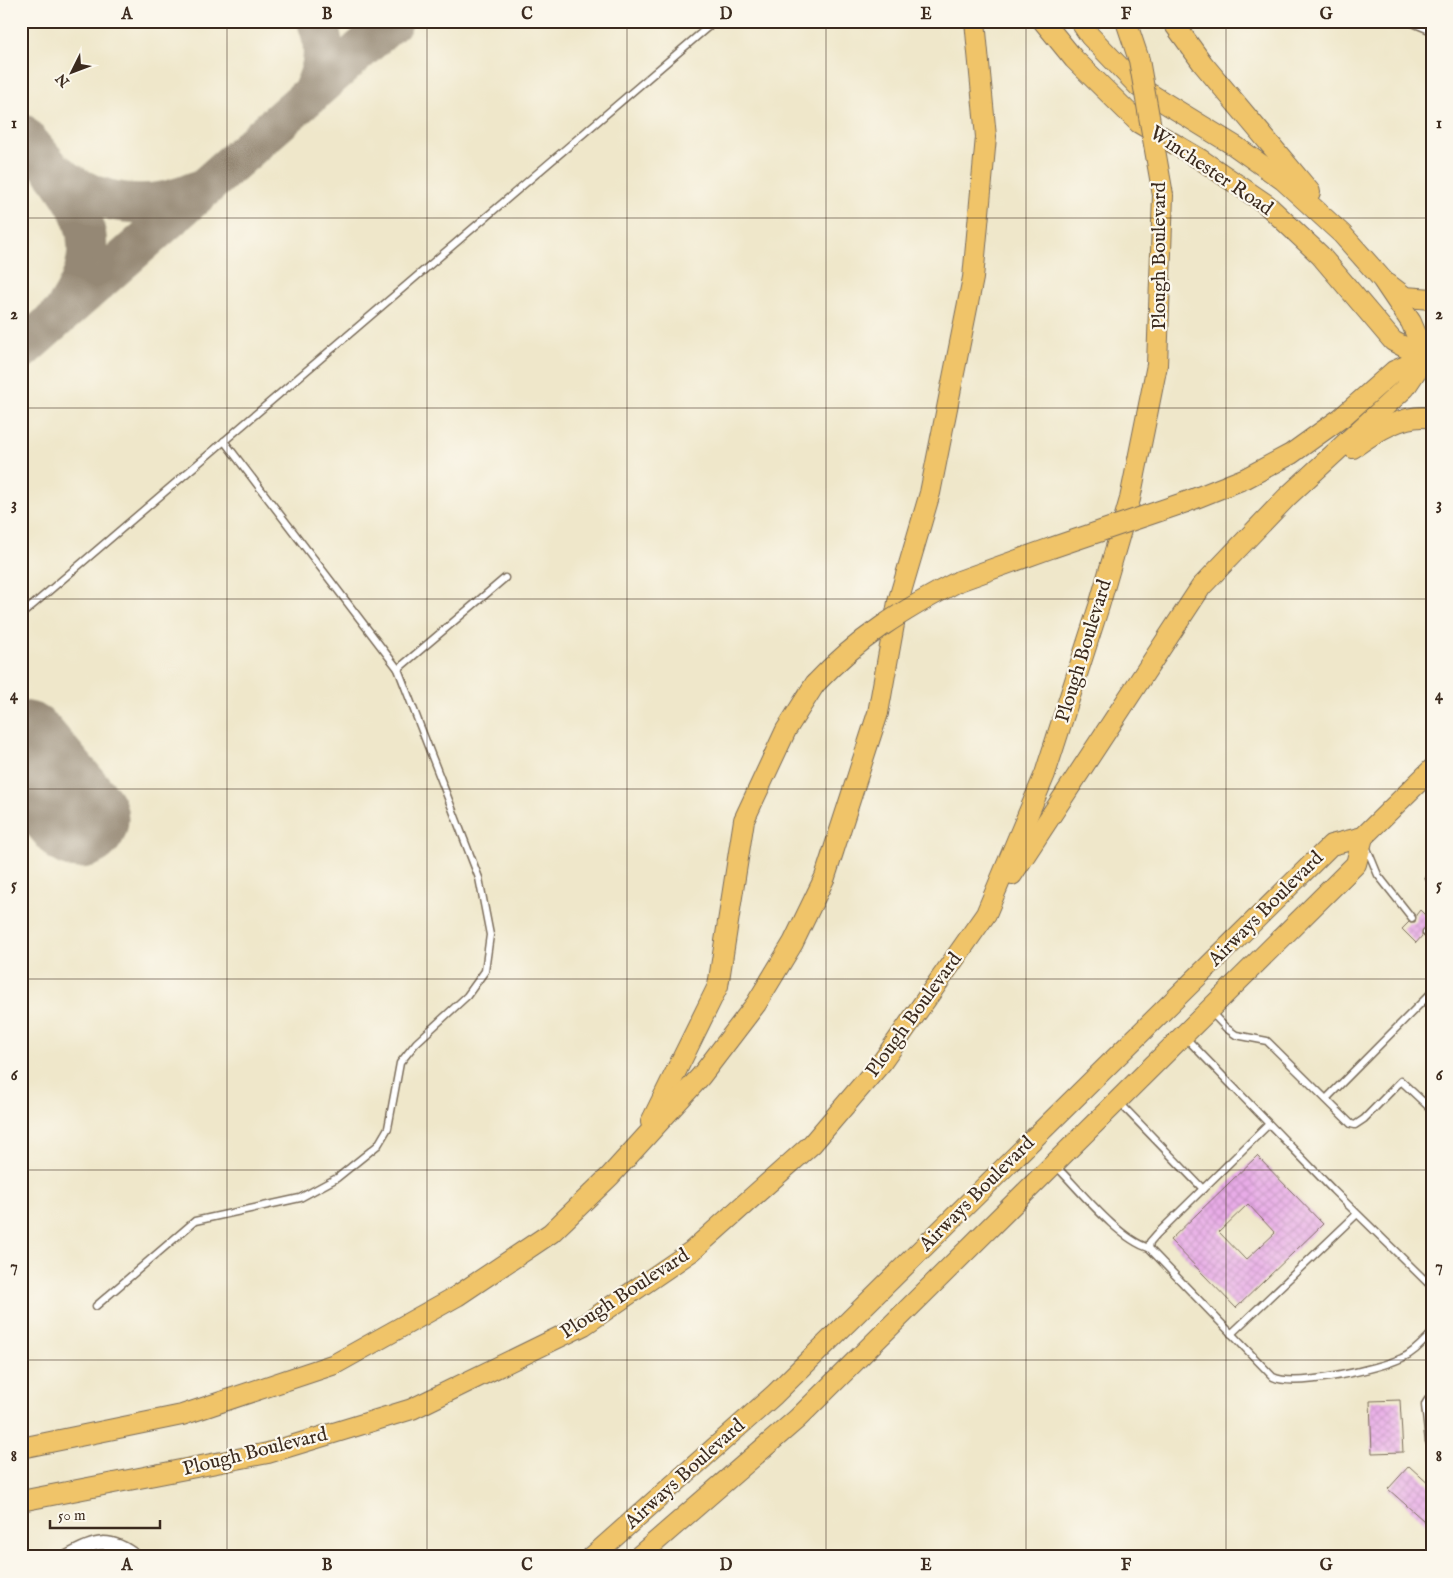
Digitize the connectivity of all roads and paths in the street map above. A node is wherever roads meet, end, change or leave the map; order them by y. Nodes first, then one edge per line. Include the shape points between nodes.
1 (715, 21) edge
2 (965, 21) edge
3 (975, 21) edge
4 (1043, 21) edge
5 (1080, 21) edge
6 (1126, 21) edge
7 (1172, 21) edge
8 (1408, 21) edge
9 (1432, 31) edge
10 (981, 75) junction
11 (1342, 234) junction
12 (1382, 279) junction
13 (1432, 299) edge
14 (1429, 358) edge
15 (1432, 418) edge
16 (224, 441) junction
17 (1287, 497) junction
18 (505, 578) dead end
19 (21, 615) edge
20 (398, 669) junction
21 (1432, 770) edge
22 (1363, 837) junction
23 (1432, 875) edge
24 (1432, 882) edge
25 (986, 914) junction
26 (1412, 918) dead end
27 (1426, 933) dead end
28 (1432, 938) edge
29 (1432, 992) edge
30 (1209, 1010) junction
31 (1184, 1035) junction
32 (1326, 1099) junction
33 (1118, 1100) junction
34 (1432, 1110) edge
35 (1268, 1125) junction
36 (639, 1146) junction
37 (1054, 1164) junction
38 (1203, 1189) junction
39 (1357, 1214) junction
40 (1148, 1248) junction
41 (1432, 1287) edge
42 (96, 1306) dead end
43 (1432, 1333) edge
44 (1231, 1334) junction
45 (1432, 1399) edge
46 (1432, 1441) edge
47 (21, 1448) edge
48 (21, 1501) edge
49 (67, 1557) edge
50 (136, 1557) edge
51 (592, 1557) edge
52 (638, 1557) edge

1 - 16 lane
2 - 10 main road
3 - 10 main road
4 - 14 main road, Winchester Road via 1074,59 1139,123 1266,204 1320,255 1393,341
5 - 11 main road, Winchester Road via 1090,36 1139,87 1283,180
6 - 25 main road, Plough Boulevard, bridge via 1139,60 1163,195 1157,365 1130,499 1099,606 1045,774
7 - 11 main road via 1203,64 1290,166
8 - 9 lane
10 - 36 main road via 986,137 974,278 930,493 898,602 878,713 853,795 825,877 793,943 765,988 701,1076
11 - 12 main road, Winchester Road
12 - 13 main road via 1405,297
12 - 14 main road, Winchester Road via 1411,322
14 - 17 main road via 1405,388
14 - 36 main road, bridge via 1394,371 1341,418 1291,454 1246,478 959,582 907,608 838,659 815,684 786,730 744,820 718,986
15 - 17 main road via 1404,420 1365,439
16 - 19 lane
16 - 20 lane
17 - 25 main road via 1201,587
18 - 20 lane
20 - 42 lane via 478,878 490,935 485,971 467,996 416,1043 400,1063 388,1128 378,1146 337,1178 300,1198 195,1221
21 - 22 main road
22 - 26 lane via 1378,875
22 - 30 main road, Airways Boulevard via 1356,864
22 - 51 main road, Airways Boulevard via 1331,845 774,1395
23 - 24 lane via 1429,878
25 - 48 main road, Plough Boulevard via 882,1062 812,1144 692,1252 584,1325 412,1409 268,1454
27 - 28 lane
29 - 32 lane
30 - 31 main road, Airways Boulevard
30 - 32 lane via 1236,1035 1267,1041
31 - 33 main road, Airways Boulevard
31 - 35 lane
32 - 34 lane via 1355,1125 1402,1081
33 - 37 main road, Airways Boulevard
33 - 38 lane
35 - 38 lane
35 - 39 lane
36 - 47 main road via 551,1233 457,1296 335,1364 182,1415
37 - 40 lane via 1118,1230 1136,1244
37 - 52 main road, Airways Boulevard via 797,1419
38 - 40 lane via 1157,1234
39 - 41 lane
39 - 44 lane
40 - 44 lane
43 - 44 lane via 1404,1358 1389,1363 1338,1376 1282,1381 1273,1377
45 - 46 street via 1428,1405
49 - 50 street via 91,1546 111,1542 123,1546

